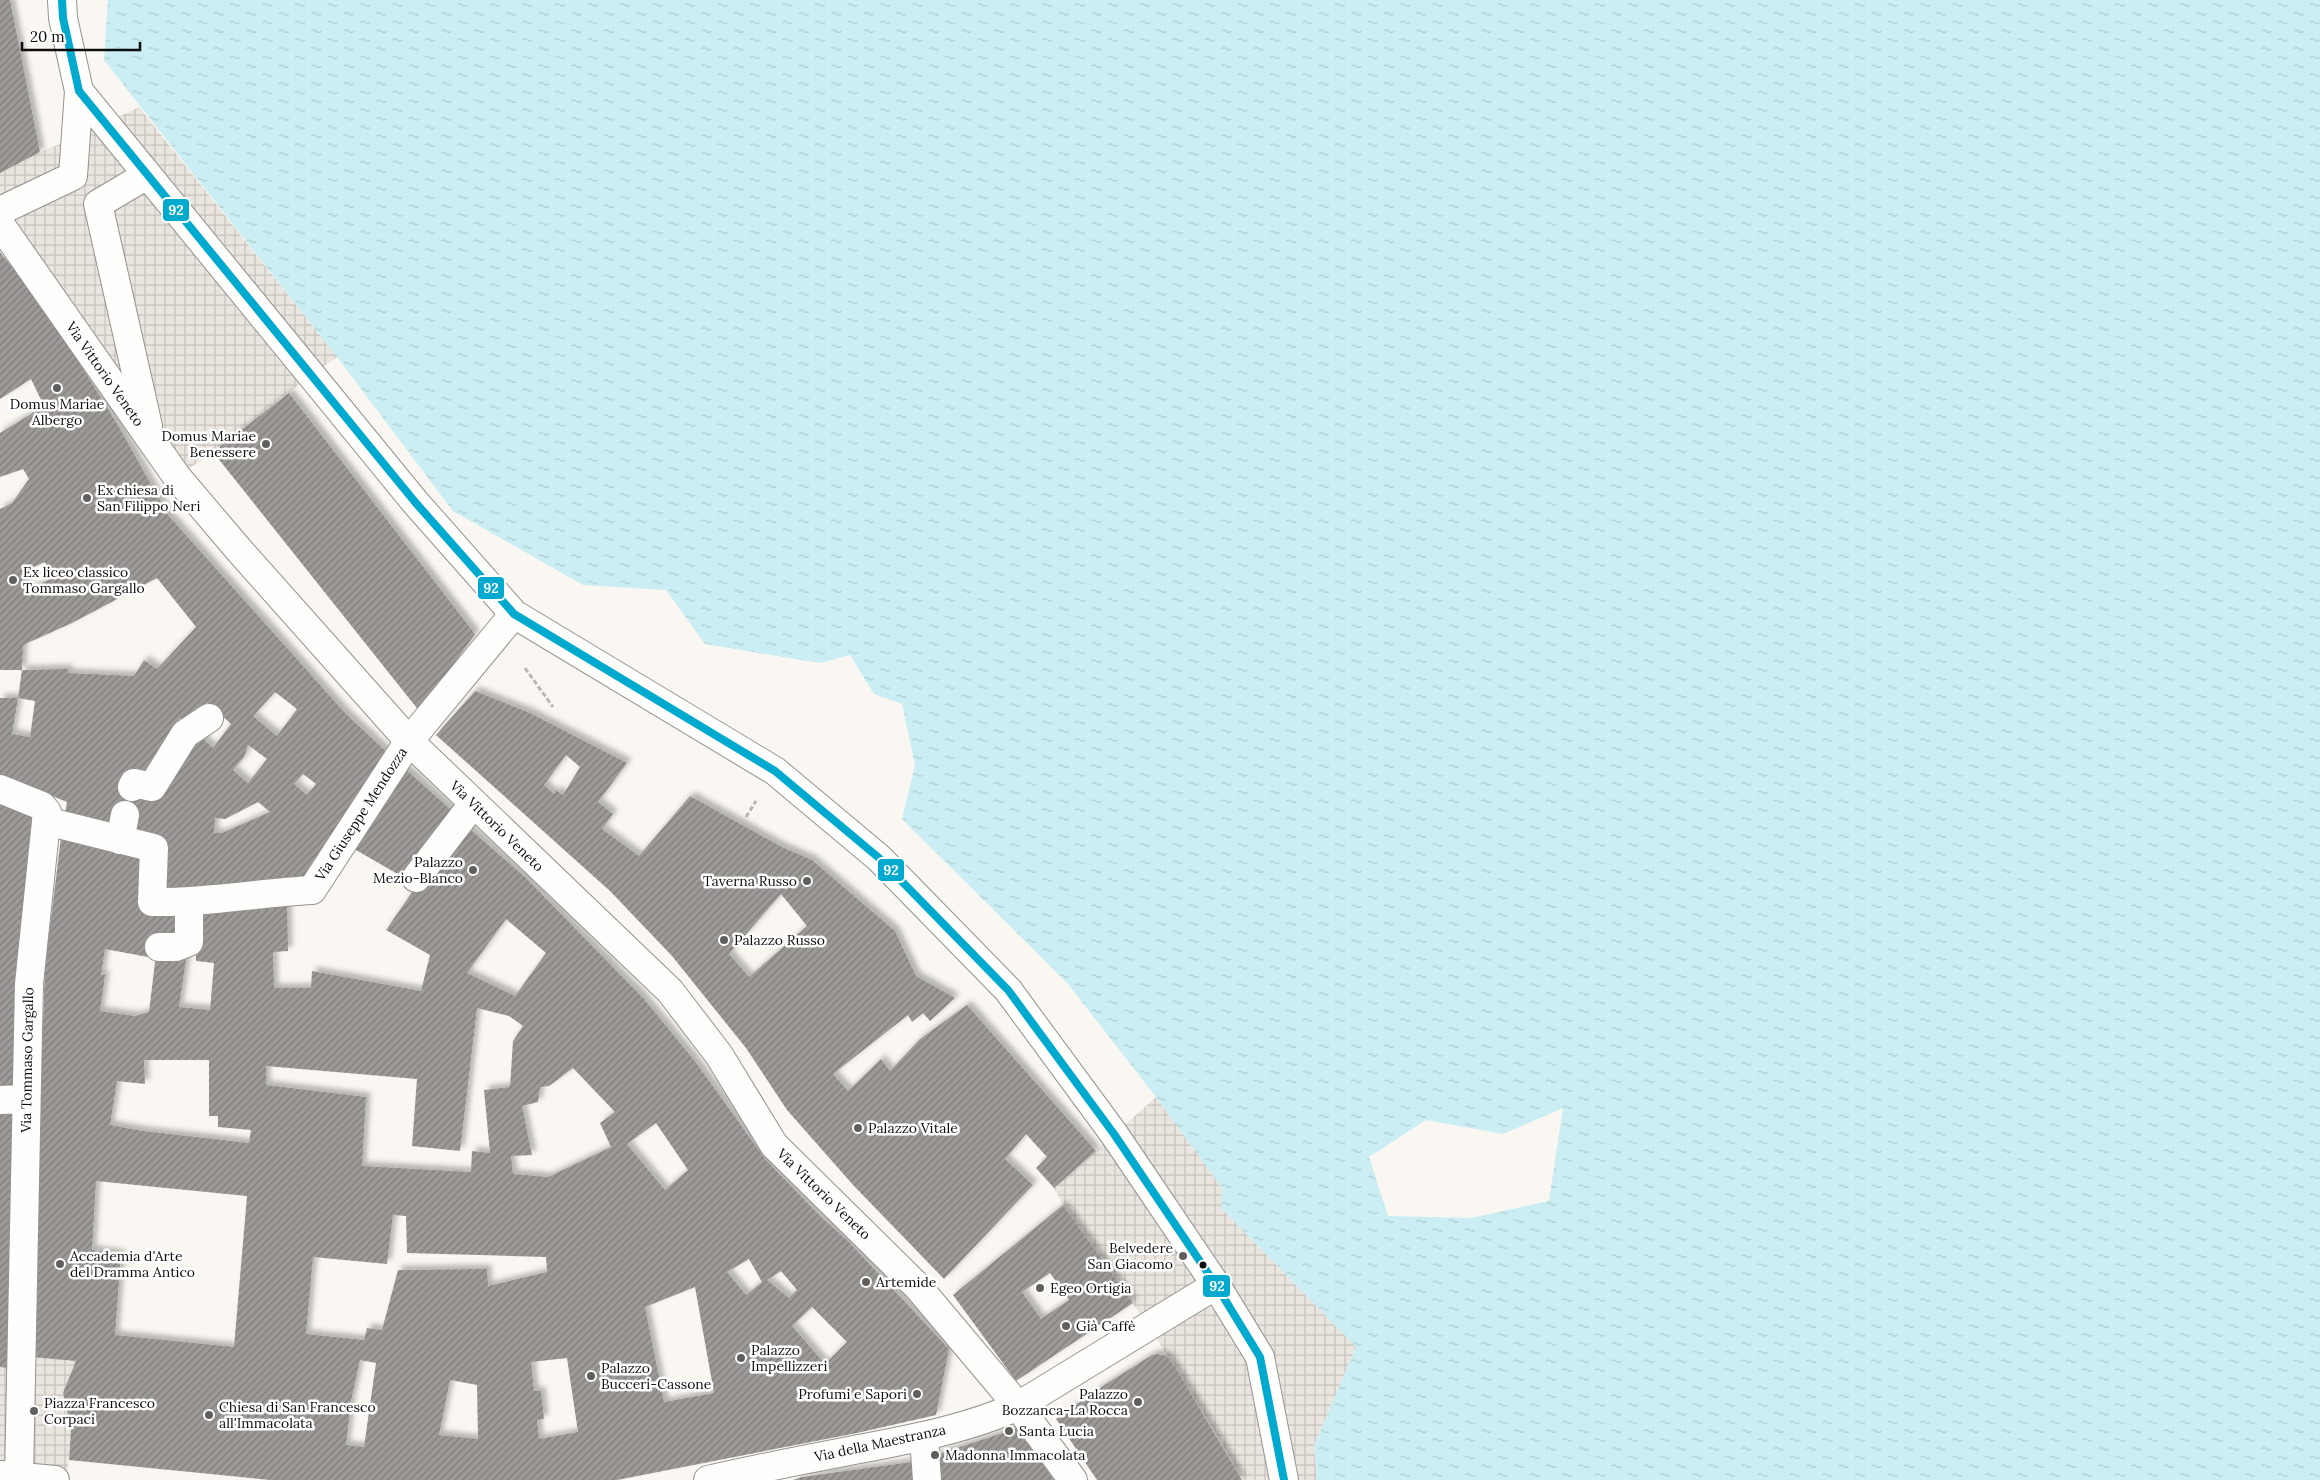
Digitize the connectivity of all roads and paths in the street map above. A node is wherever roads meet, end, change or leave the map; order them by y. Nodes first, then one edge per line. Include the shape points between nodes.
1 (62, 0) edge
2 (79, 91) junction
3 (147, 175) junction
4 (0, 211) edge
5 (0, 224) edge
6 (151, 440) junction
7 (514, 614) junction
8 (525, 668) dead end
9 (553, 707) dead end
10 (209, 718) dead end
11 (408, 741) junction
12 (132, 787) dead end
13 (0, 789) edge
14 (758, 798) dead end
15 (473, 804) junction
16 (746, 817) dead end
17 (46, 821) junction
18 (416, 878) dead end
19 (189, 903) junction
20 (159, 947) dead end
21 (13, 1100) edge
22 (1216, 1285) junction
23 (1018, 1406) junction
24 (924, 1437) junction
25 (9, 1476) edge
26 (54, 1480) edge
27 (708, 1480) edge
28 (927, 1480) edge
29 (1073, 1480) edge
30 (1284, 1480) edge

1 - 2 street
2 - 3 street
2 - 4 street via 73,176
3 - 6 street via 98,204
3 - 7 street via 415,502
5 - 6 street, Via Vittorio Veneto
6 - 11 street, Via Vittorio Veneto via 177,477 239,550
7 - 11 street
7 - 22 street via 775,771 879,858 1008,990 1114,1134
8 - 9 path
10 - 12 street via 185,734 152,788 134,782
11 - 15 street, Via Vittorio Veneto
11 - 19 street, Via Giuseppe Mendozza via 312,890 265,892
13 - 17 street via 42,806 47,812
14 - 16 path
15 - 18 street
15 - 23 street, Via Vittorio Veneto via 670,991 719,1055 774,1145 918,1287
17 - 19 street, Via Giuseppe Mendozza via 122,828 154,848 152,902
17 - 21 street, Via Tommaso Gargallo
19 - 20 street via 189,942 176,948
21 - 25 street, Via Tommaso Gargallo via 20,1362
22 - 23 street, Via della Maestranza
22 - 30 street via 1260,1357
23 - 24 street, Via della Maestranza
23 - 29 street, Via Vittorio Veneto
24 - 27 street, Via della Maestranza
24 - 28 street
25 - 26 street

